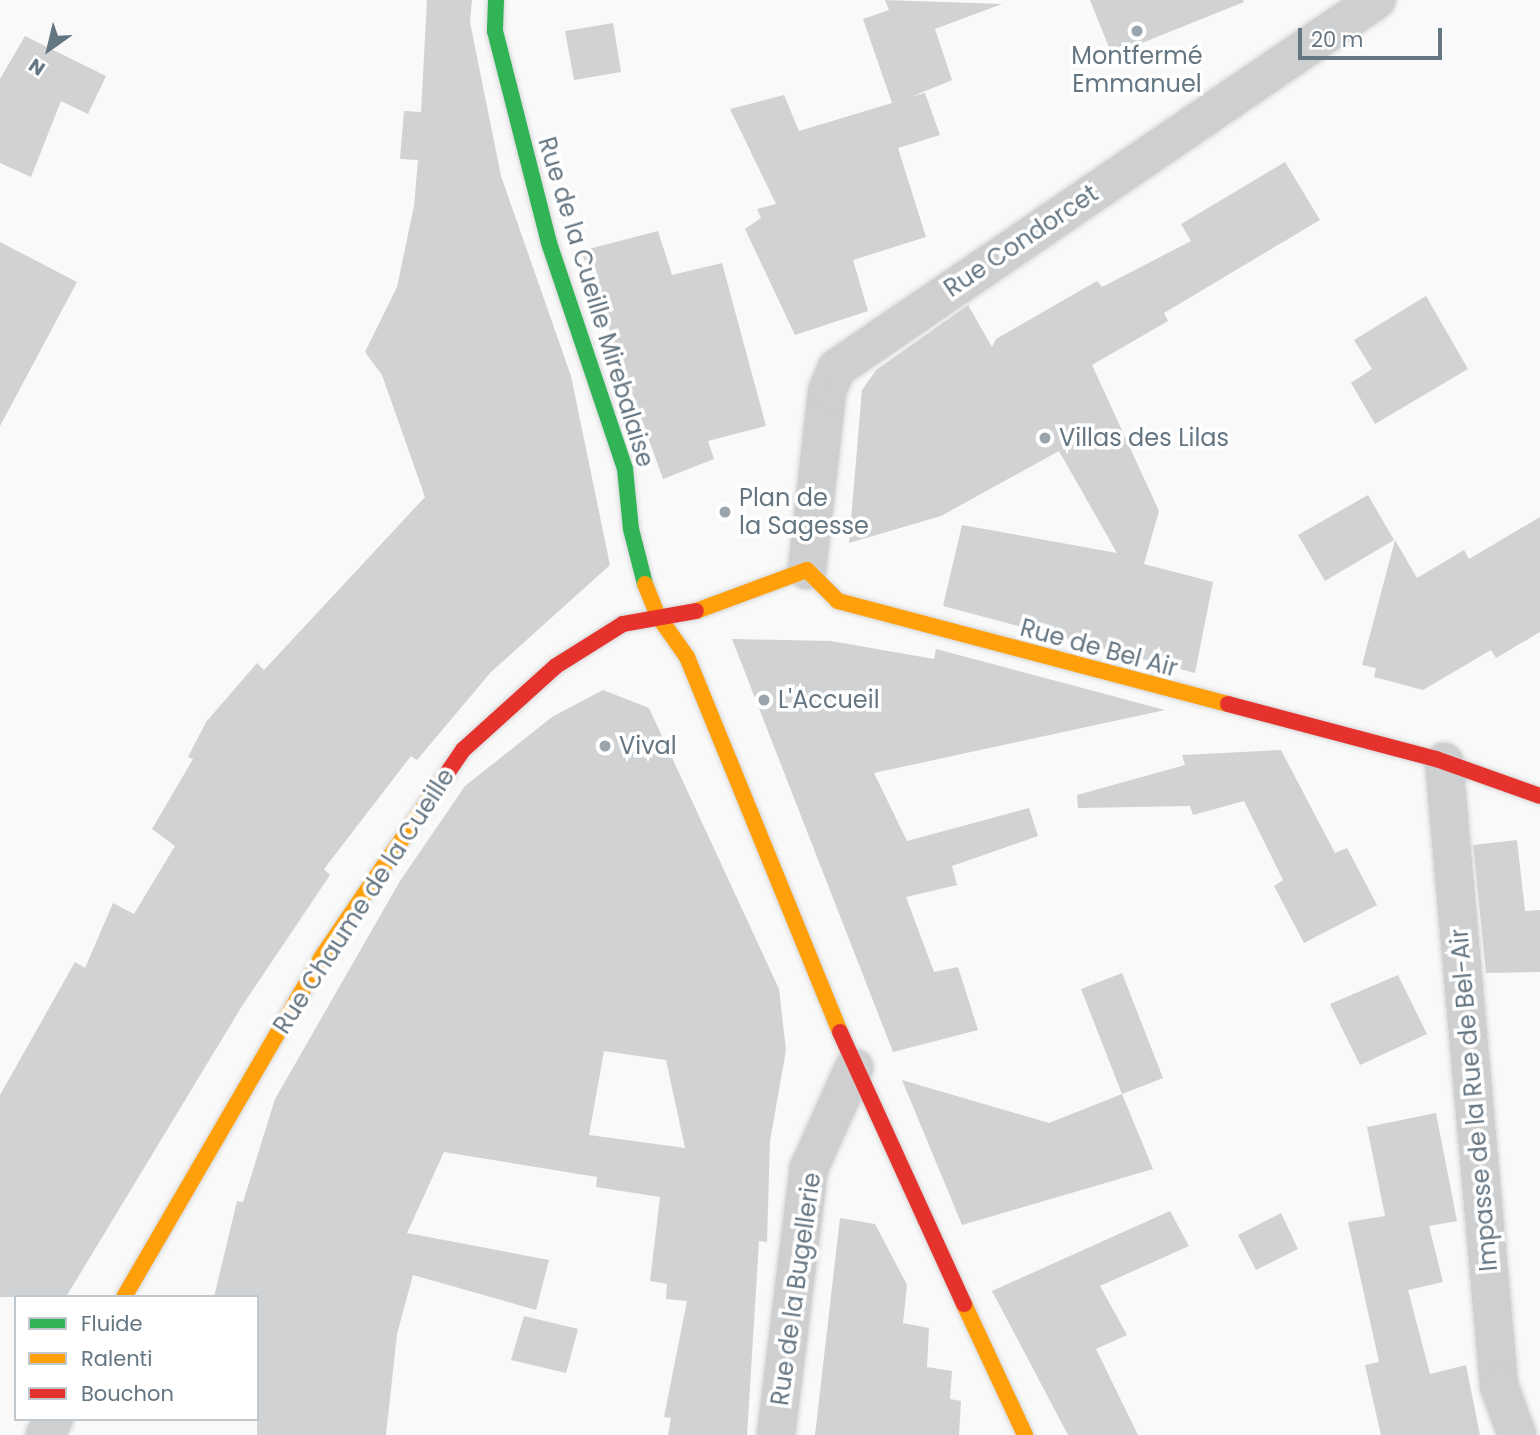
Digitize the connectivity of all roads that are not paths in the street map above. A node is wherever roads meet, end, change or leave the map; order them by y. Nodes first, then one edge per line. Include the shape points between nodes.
1 (496, 0) edge
2 (1376, 0) edge
3 (807, 570) junction
4 (658, 615) junction
5 (1444, 762) junction
6 (1540, 796) edge
7 (854, 1068) junction
8 (125, 1295) edge
9 (776, 1435) edge
10 (1026, 1435) edge
11 (1517, 1435) edge

1 - 4 street, Rue de la Cueille Mirebalaise via 495,31 550,243 625,469 631,529
2 - 3 street, Rue Condorcet via 836,368 827,391
3 - 4 street via 709,609
3 - 5 street, Rue de Bel Air via 838,601
4 - 7 street, Rue de la Cueille Mirebalaise via 687,657
4 - 8 street, Rue Chaume de la Cueille via 623,624 556,666 463,750 321,958
5 - 6 street, Rue de Bel Air
5 - 11 street, Impasse de la Rue de Bel-Air via 1499,1386
7 - 9 street, Rue de la Bugellerie via 810,1168
7 - 10 street, Rue de la Cueille Mirebalaise

